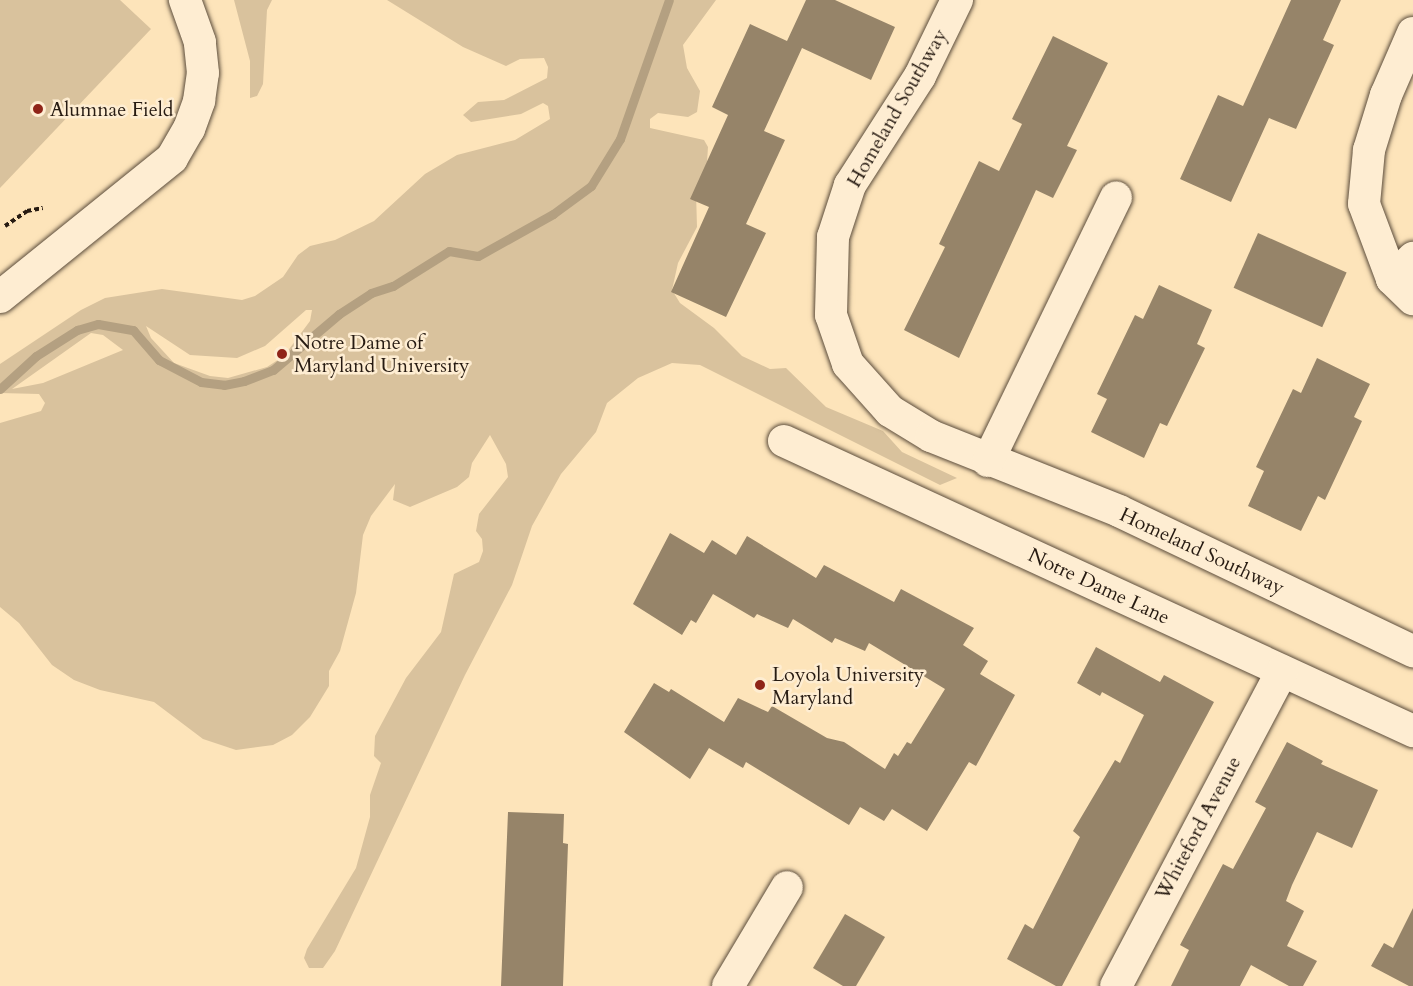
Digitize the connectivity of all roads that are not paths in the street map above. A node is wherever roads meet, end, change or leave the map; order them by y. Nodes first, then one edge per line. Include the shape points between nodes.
1 (185, 0) edge
2 (957, 0) edge
3 (1413, 33) edge
4 (1116, 197) dead end
5 (1406, 279) edge
6 (0, 297) edge
7 (784, 441) dead end
8 (988, 460) junction
9 (1413, 651) edge
10 (1282, 671) junction
11 (1413, 731) edge
12 (786, 887) dead end
13 (728, 986) edge
14 (1116, 986) edge

1 - 6 street via 200,42 203,73 189,129 172,158
2 - 8 street, Homeland Southway via 920,76 850,185 833,237 831,315 848,364 890,411 930,436
3 - 5 street via 1386,95 1369,150 1364,204
4 - 8 street
7 - 10 street, Notre Dame Lane
8 - 9 street, Homeland Southway via 1119,512
10 - 11 street, Notre Dame Lane
10 - 14 street, Whiteford Avenue
12 - 13 street

